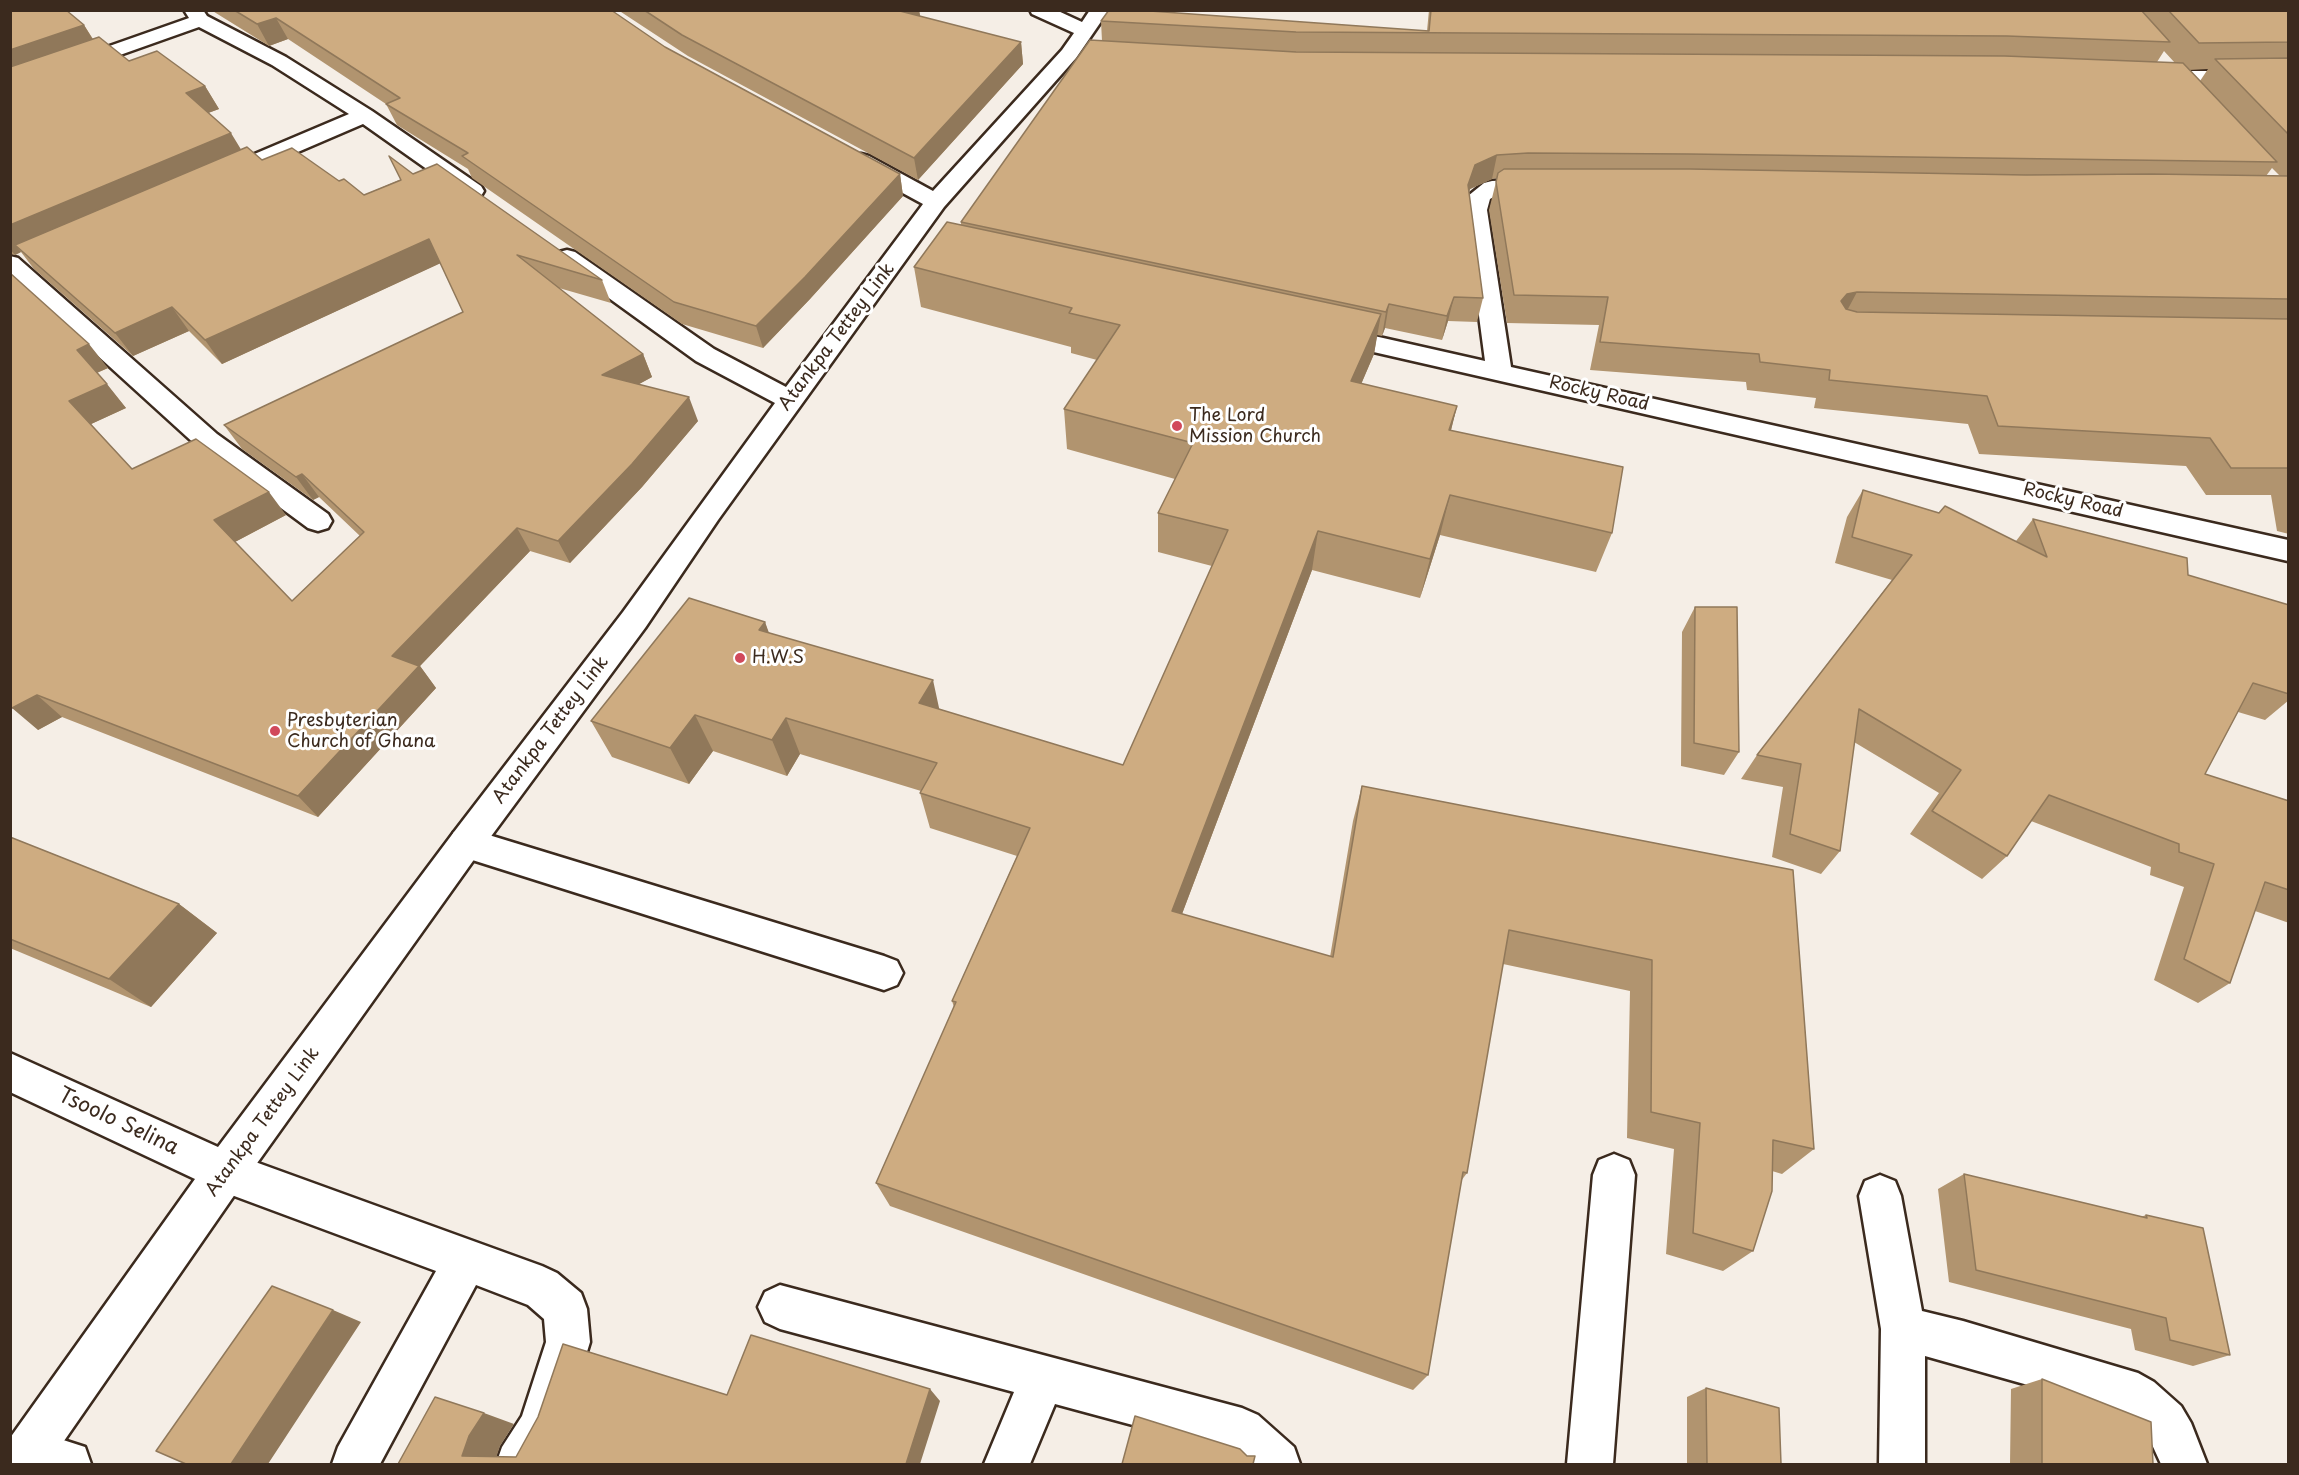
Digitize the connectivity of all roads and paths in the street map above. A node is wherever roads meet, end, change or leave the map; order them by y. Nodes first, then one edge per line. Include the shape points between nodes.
1 (1039, 10) edge
2 (197, 15) edge
3 (1087, 38) edge
4 (2161, 61) edge
5 (2131, 76) edge
6 (2289, 77) edge
7 (2177, 78) junction
8 (10, 88) edge
9 (2191, 94) edge
10 (365, 115) junction
11 (844, 151) edge
12 (202, 184) edge
13 (1556, 186) edge
14 (936, 202) junction
15 (491, 204) edge
16 (550, 245) edge
17 (20, 262) edge
18 (1302, 328) edge
19 (1499, 371) junction
20 (790, 400) junction
21 (318, 521) dead end
22 (2289, 551) edge
23 (466, 843) junction
24 (884, 973) dead end
25 (10, 1072) edge
26 (225, 1172) junction
27 (1614, 1175) dead end
28 (1880, 1196) dead end
29 (466, 1260) junction
30 (780, 1307) dead end
31 (1903, 1329) junction
32 (1043, 1379) junction
33 (39, 1460) edge
34 (355, 1464) edge
35 (519, 1464) edge
36 (1007, 1464) edge
37 (1278, 1464) edge
38 (1590, 1464) edge
39 (1902, 1464) edge
40 (2184, 1464) edge

1 - 3 street
2 - 8 street
2 - 10 street
3 - 14 street, Atankpa Tettey Link
4 - 7 street
5 - 7 street
6 - 7 street
7 - 9 street
10 - 12 street
10 - 15 street
11 - 14 street
13 - 19 street via 1492,188 1479,196 1476,210
14 - 20 street, Atankpa Tettey Link via 919,246
16 - 20 street via 705,355
17 - 21 street via 207,440
18 - 19 street, Rocky Road
19 - 22 street, Rocky Road
20 - 23 street, Atankpa Tettey Link via 634,620
23 - 24 street
23 - 26 street, Atankpa Tettey Link
25 - 26 street, Tsoolo Selina
26 - 29 street, Tsoolo Selina
26 - 33 street, Atankpa Tettey Link
27 - 38 street
28 - 31 street
29 - 34 street
29 - 35 street, Tsoolo Selina via 542,1288 564,1309 568,1342 541,1427
30 - 32 street
31 - 39 street
31 - 40 street via 2122,1389 2165,1422
32 - 36 street
32 - 37 street via 1242,1431

